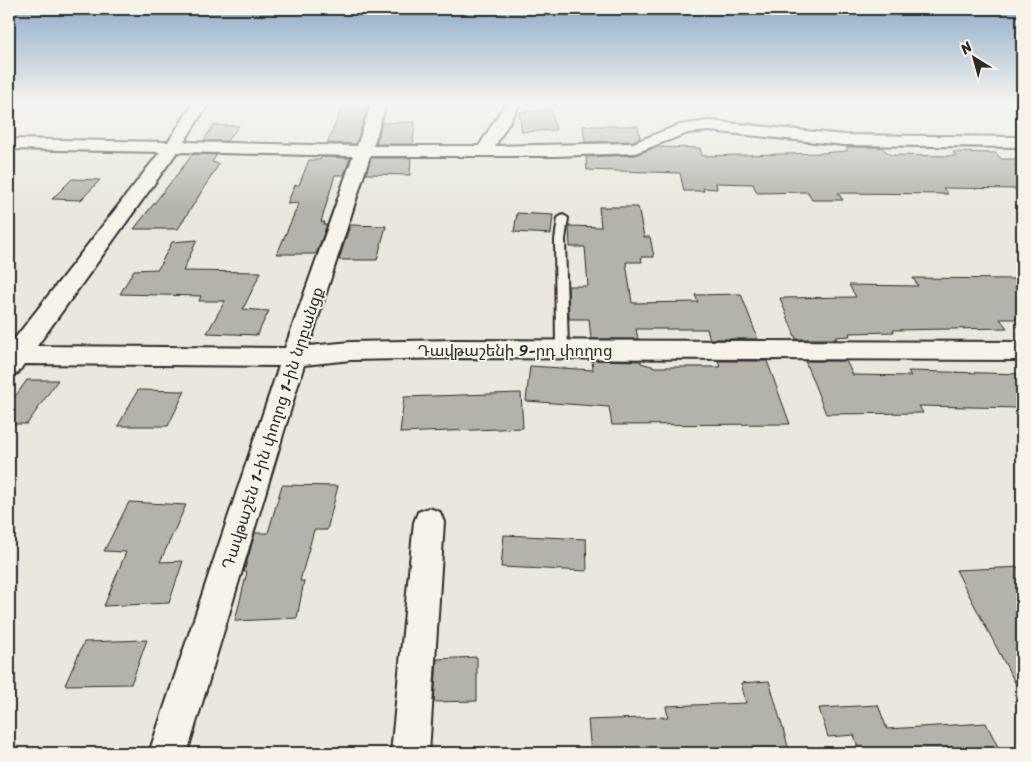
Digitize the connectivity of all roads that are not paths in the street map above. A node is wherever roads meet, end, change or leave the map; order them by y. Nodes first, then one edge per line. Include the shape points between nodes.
1 (178, 140) edge
2 (368, 140) edge
3 (491, 140) edge
4 (656, 140) edge
5 (840, 140) edge
6 (1022, 142) edge
7 (9, 144) edge
8 (172, 148) junction
9 (365, 151) junction
10 (484, 151) junction
11 (563, 218) dead end
12 (562, 350) junction
13 (1022, 351) edge
14 (294, 357) junction
15 (11, 359) edge
16 (430, 522) dead end
17 (168, 753) edge
18 (410, 753) edge

1 - 8 street
2 - 9 street, Դավթաշեն 1-ին փողոց 1-ին նրբանցք
3 - 10 street
4 - 10 street via 635,148
5 - 6 street
7 - 8 street
8 - 9 street
8 - 15 street
9 - 10 street
9 - 14 street, Դավթաշեն 1-ին փողոց 1-ին նրբանցք
11 - 12 lane via 560,249
12 - 13 street, Դավթաշենի 9-րդ փողոց
12 - 14 street, Դավթաշենի 9-րդ փողոց via 351,350
14 - 15 street, Դավթաշենի 9-րդ փողոց
14 - 17 street, Դավթաշեն 1-ին փողոց 1-ին նրբանցք
16 - 18 street

